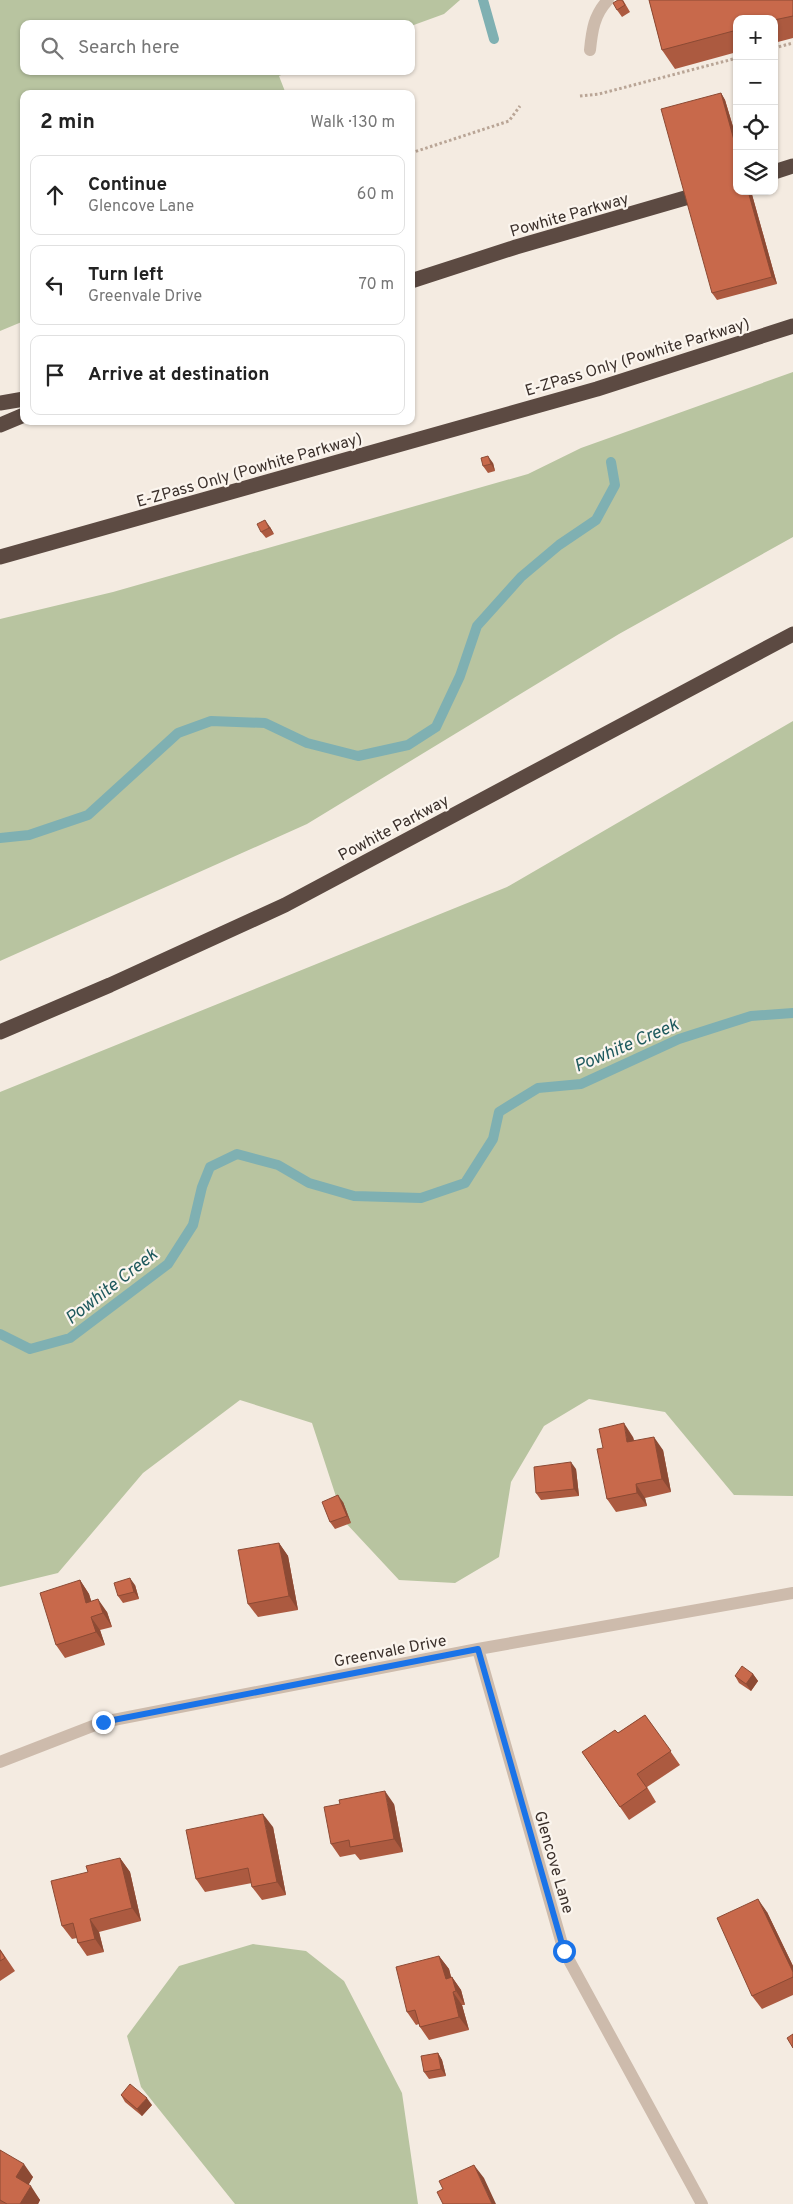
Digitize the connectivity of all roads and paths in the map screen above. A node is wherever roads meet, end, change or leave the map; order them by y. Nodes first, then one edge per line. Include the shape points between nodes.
1 (608, 0) edge
2 (793, 43) edge
3 (778, 47) edge
4 (590, 50) dead end
5 (733, 59) edge
6 (580, 96) dead end
7 (520, 106) dead end
8 (415, 152) edge
9 (793, 166) edge
10 (778, 171) edge
11 (733, 184) edge
12 (415, 280) edge
13 (793, 326) edge
14 (20, 400) edge
15 (0, 403) edge
16 (20, 417) edge
17 (0, 425) edge
18 (0, 558) edge
19 (793, 634) edge
20 (0, 1032) edge
21 (793, 1593) edge
22 (478, 1649) junction
23 (0, 1762) edge
24 (702, 2204) edge

1 - 4 street via 593,22
2 - 3 path
5 - 6 path via 600,94
7 - 8 path via 509,120
9 - 10 highway
11 - 12 highway, Powhite Parkway
13 - 18 highway, E-ZPass Only (Powhite Parkway) via 597,390
14 - 15 highway
16 - 17 highway
19 - 20 highway, Powhite Parkway via 285,904
21 - 22 street, Greenvale Drive
22 - 23 street, Greenvale Drive via 103,1722
22 - 24 street, Glencove Lane via 564,1951

